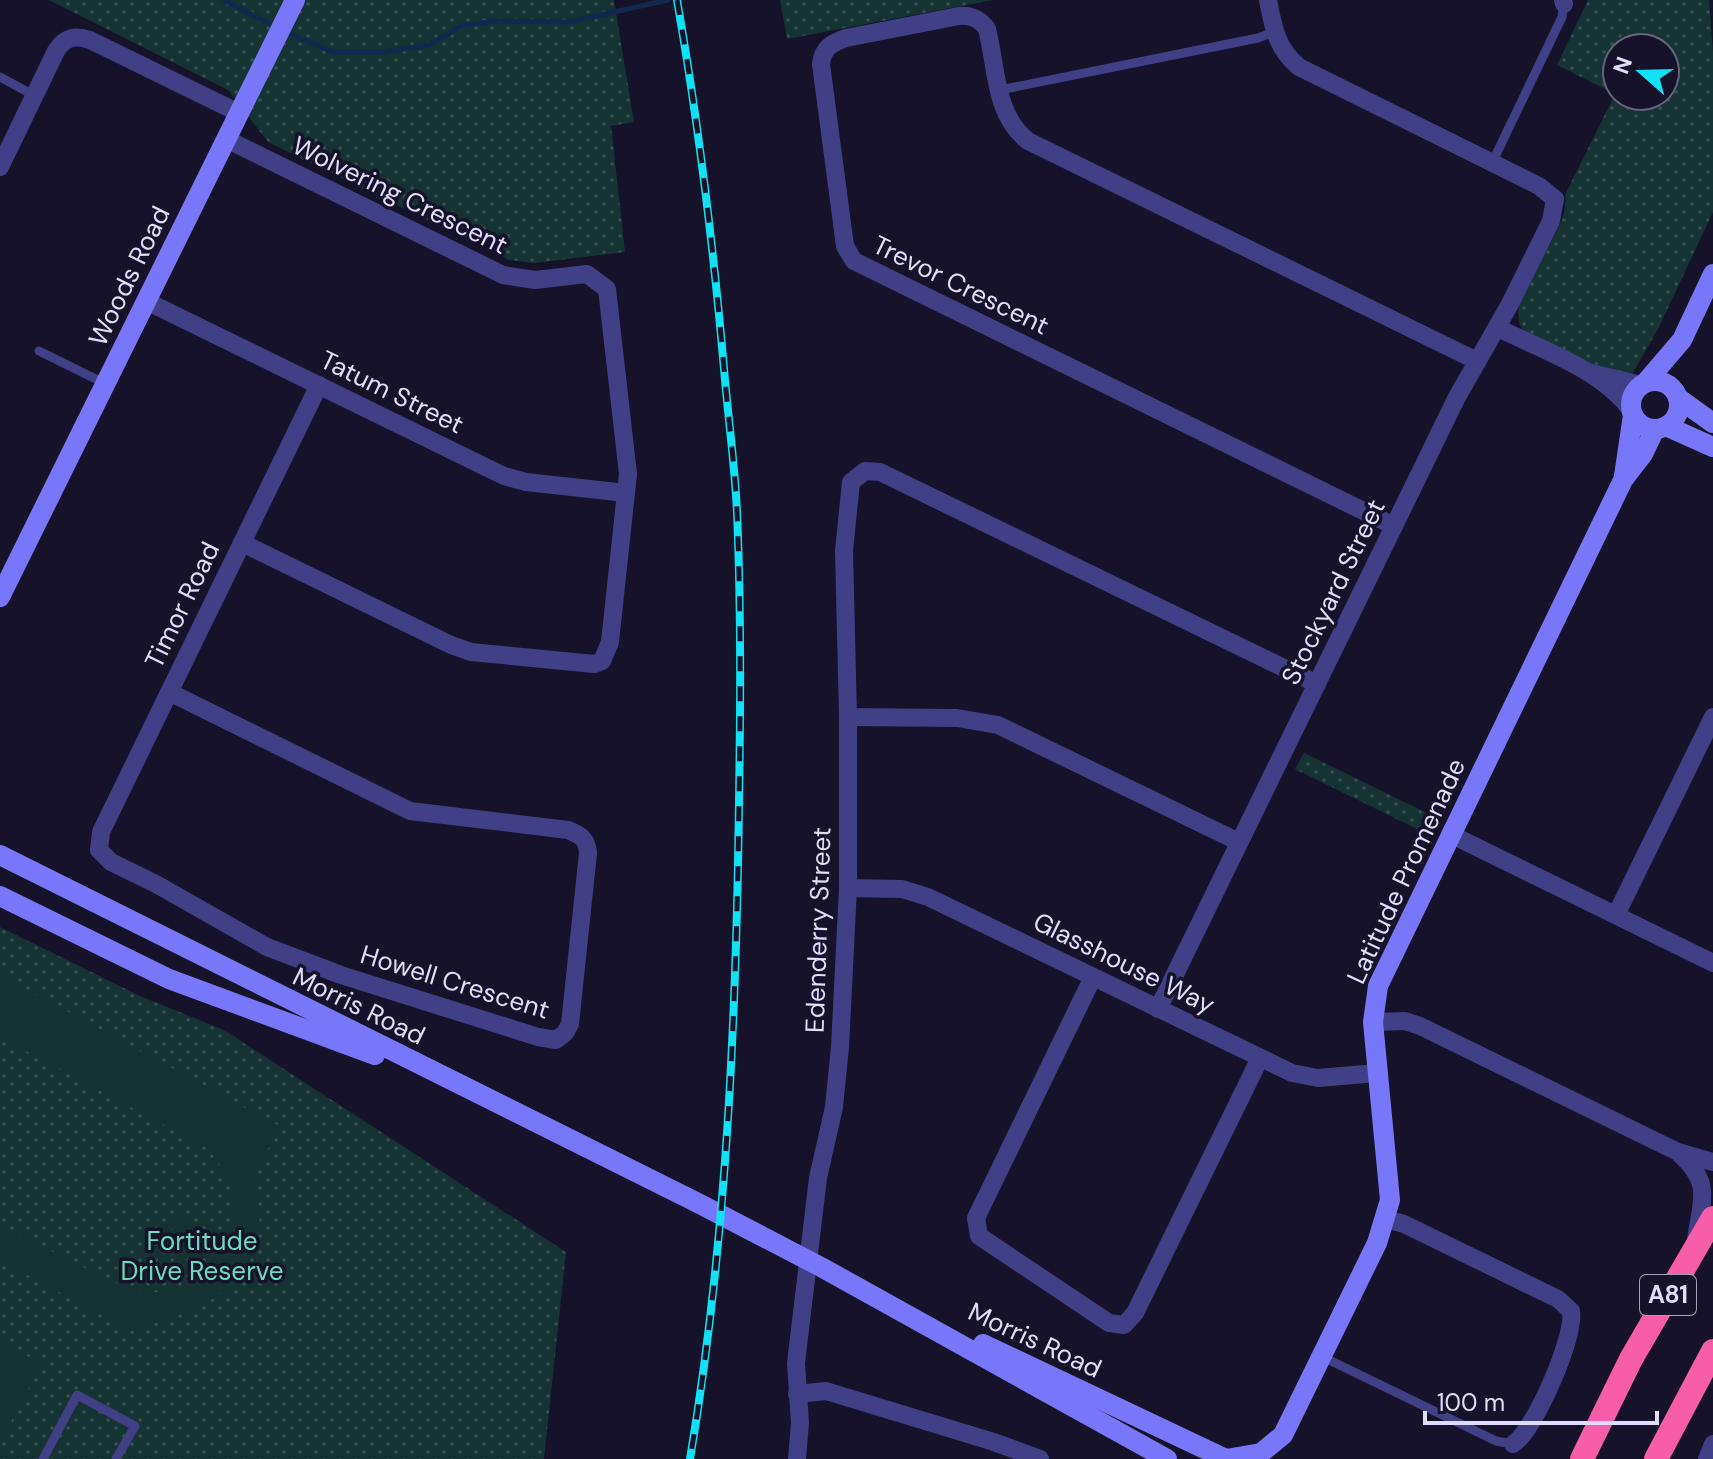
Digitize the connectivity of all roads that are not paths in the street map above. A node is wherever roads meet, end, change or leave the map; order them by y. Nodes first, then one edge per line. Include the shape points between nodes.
1 (295, 0) edge
2 (1268, 0) edge
3 (1564, 2) edge
4 (1274, 32) junction
5 (0, 77) edge
6 (1000, 90) junction
7 (35, 96) junction
8 (239, 113) junction
9 (226, 139) junction
10 (1492, 163) junction
11 (0, 167) edge
12 (1713, 274) edge
13 (146, 301) junction
14 (1498, 328) junction
15 (1682, 340) junction
16 (39, 351) dead end
17 (1477, 361) junction
18 (1588, 373) junction
19 (105, 383) junction
20 (1644, 384) junction
21 (319, 385) junction
22 (1676, 394) junction
23 (1632, 412) junction
24 (1713, 423) edge
25 (1660, 428) junction
26 (1713, 447) edge
27 (1623, 480) junction
28 (626, 493) junction
29 (1394, 526) junction
30 (242, 543) junction
31 (11, 576) junction
32 (0, 597) edge
33 (0, 604) edge
34 (1317, 684) junction
35 (169, 692) junction
36 (848, 717) junction
37 (1713, 717) edge
38 (1450, 834) junction
39 (1239, 842) junction
40 (99, 850) joint
41 (0, 855) edge
42 (848, 888) junction
43 (0, 896) edge
44 (1616, 915) junction
45 (1713, 963) edge
46 (218, 964) junction
47 (1093, 977) junction
48 (207, 994) junction
49 (1158, 1009) junction
50 (1373, 1022) junction
51 (1260, 1058) junction
52 (1377, 1073) junction
53 (1678, 1152) junction
54 (1713, 1162) edge
55 (696, 1202) junction
56 (1713, 1218) edge
57 (1386, 1219) junction
58 (1694, 1250) junction
59 (821, 1267) junction
60 (1713, 1351) edge
61 (1321, 1356) junction
62 (797, 1394) junction
63 (1283, 1435) junction
64 (1513, 1444) joint
65 (1713, 1444) edge
66 (43, 1459) edge
67 (116, 1459) edge
68 (797, 1459) edge
69 (1040, 1459) edge
70 (1167, 1459) edge
71 (1226, 1459) edge
72 (1283, 1459) edge
73 (1582, 1459) edge
74 (1656, 1459) edge
75 (1707, 1459) edge

1 - 8 street, Woods Road
2 - 4 street
3 - 10 lane via 1562,17
4 - 6 lane
4 - 10 street via 1283,52 1299,67
5 - 7 lane
6 - 17 street, Trevor Crescent via 1005,113 1028,141
6 - 29 street, Trevor Crescent via 987,29 969,16 846,38 825,49 821,64 849,256 870,271
7 - 8 street via 62,42 81,37
7 - 11 street
8 - 9 street, Woods Road
9 - 13 street, Woods Road
9 - 28 street, Wolvering Crescent via 503,275 535,280 587,274 607,289
10 - 14 street, Stockyard Street via 1555,199 1551,221
12 - 15 street
13 - 19 street, Woods Road
13 - 21 street, Tatum Street
14 - 17 street, Stockyard Street
14 - 18 street
15 - 20 street
15 - 22 street
16 - 19 lane
17 - 29 street, Stockyard Street
18 - 20 street
18 - 23 street
19 - 31 street, Woods Road
20 - 22 street via 1658,381
20 - 23 street via 1633,396
21 - 28 street, Tatum Street via 504,476
21 - 30 street, Timor Road
22 - 24 street
22 - 25 street via 1677,415
23 - 25 street via 1644,427
23 - 27 street, Latitude Promenade
25 - 26 street
25 - 27 street, Latitude Promenade
27 - 38 street, Latitude Promenade
28 - 30 street, Wolvering Crescent via 610,642 602,661 594,664 471,652
29 - 34 street, Stockyard Street
30 - 35 street, Timor Road
31 - 32 street, Woods Road
31 - 33 street, Woods Road
34 - 36 street, Edenderry Street via 875,470 865,471 850,487 844,533
34 - 39 street, Stockyard Street
35 - 40 street, Timor Road via 101,832
35 - 40 street, Howell Crescent via 410,811 579,834 588,853 570,1024 556,1040 547,1040 341,975 267,947 111,862
36 - 39 street via 957,718 998,725
36 - 42 street, Edenderry Street
37 - 44 street
38 - 44 street
38 - 50 street, Latitude Promenade via 1384,971
39 - 49 street, Stockyard Street
41 - 46 street, Morris Road
42 - 47 street, Glasshouse Way via 902,889 928,897
42 - 62 street, Edenderry Street via 834,1107 818,1178
43 - 48 street, Morris Road
44 - 45 street
46 - 48 street
46 - 55 street, Morris Road
47 - 49 street, Glasshouse Way
47 - 51 street via 976,1218 979,1236 1109,1323 1124,1325 1135,1313
48 - 55 street, Morris Road via 390,1060
49 - 51 street, Glasshouse Way
50 - 52 street, Latitude Promenade
50 - 53 street via 1420,1026
51 - 52 street, Glasshouse Way via 1309,1077
52 - 57 street, Latitude Promenade via 1390,1184
53 - 54 street
53 - 58 street via 1702,1181
55 - 59 street, Morris Road
56 - 58 highway, A81
57 - 61 street, Latitude Promenade
57 - 64 street via 1558,1299 1571,1311 1571,1328 1550,1383 1525,1434
58 - 73 highway, A81 via 1631,1359
59 - 70 street, Morris Road
59 - 71 street, Morris Road
60 - 74 highway
61 - 63 street, Latitude Promenade
61 - 64 lane via 1496,1441
62 - 68 street, Edenderry Street
62 - 69 street via 826,1391
63 - 71 street via 1261,1453
63 - 72 street, Latitude Promenade
65 - 75 street
66 - 67 lane via 77,1395 135,1426

